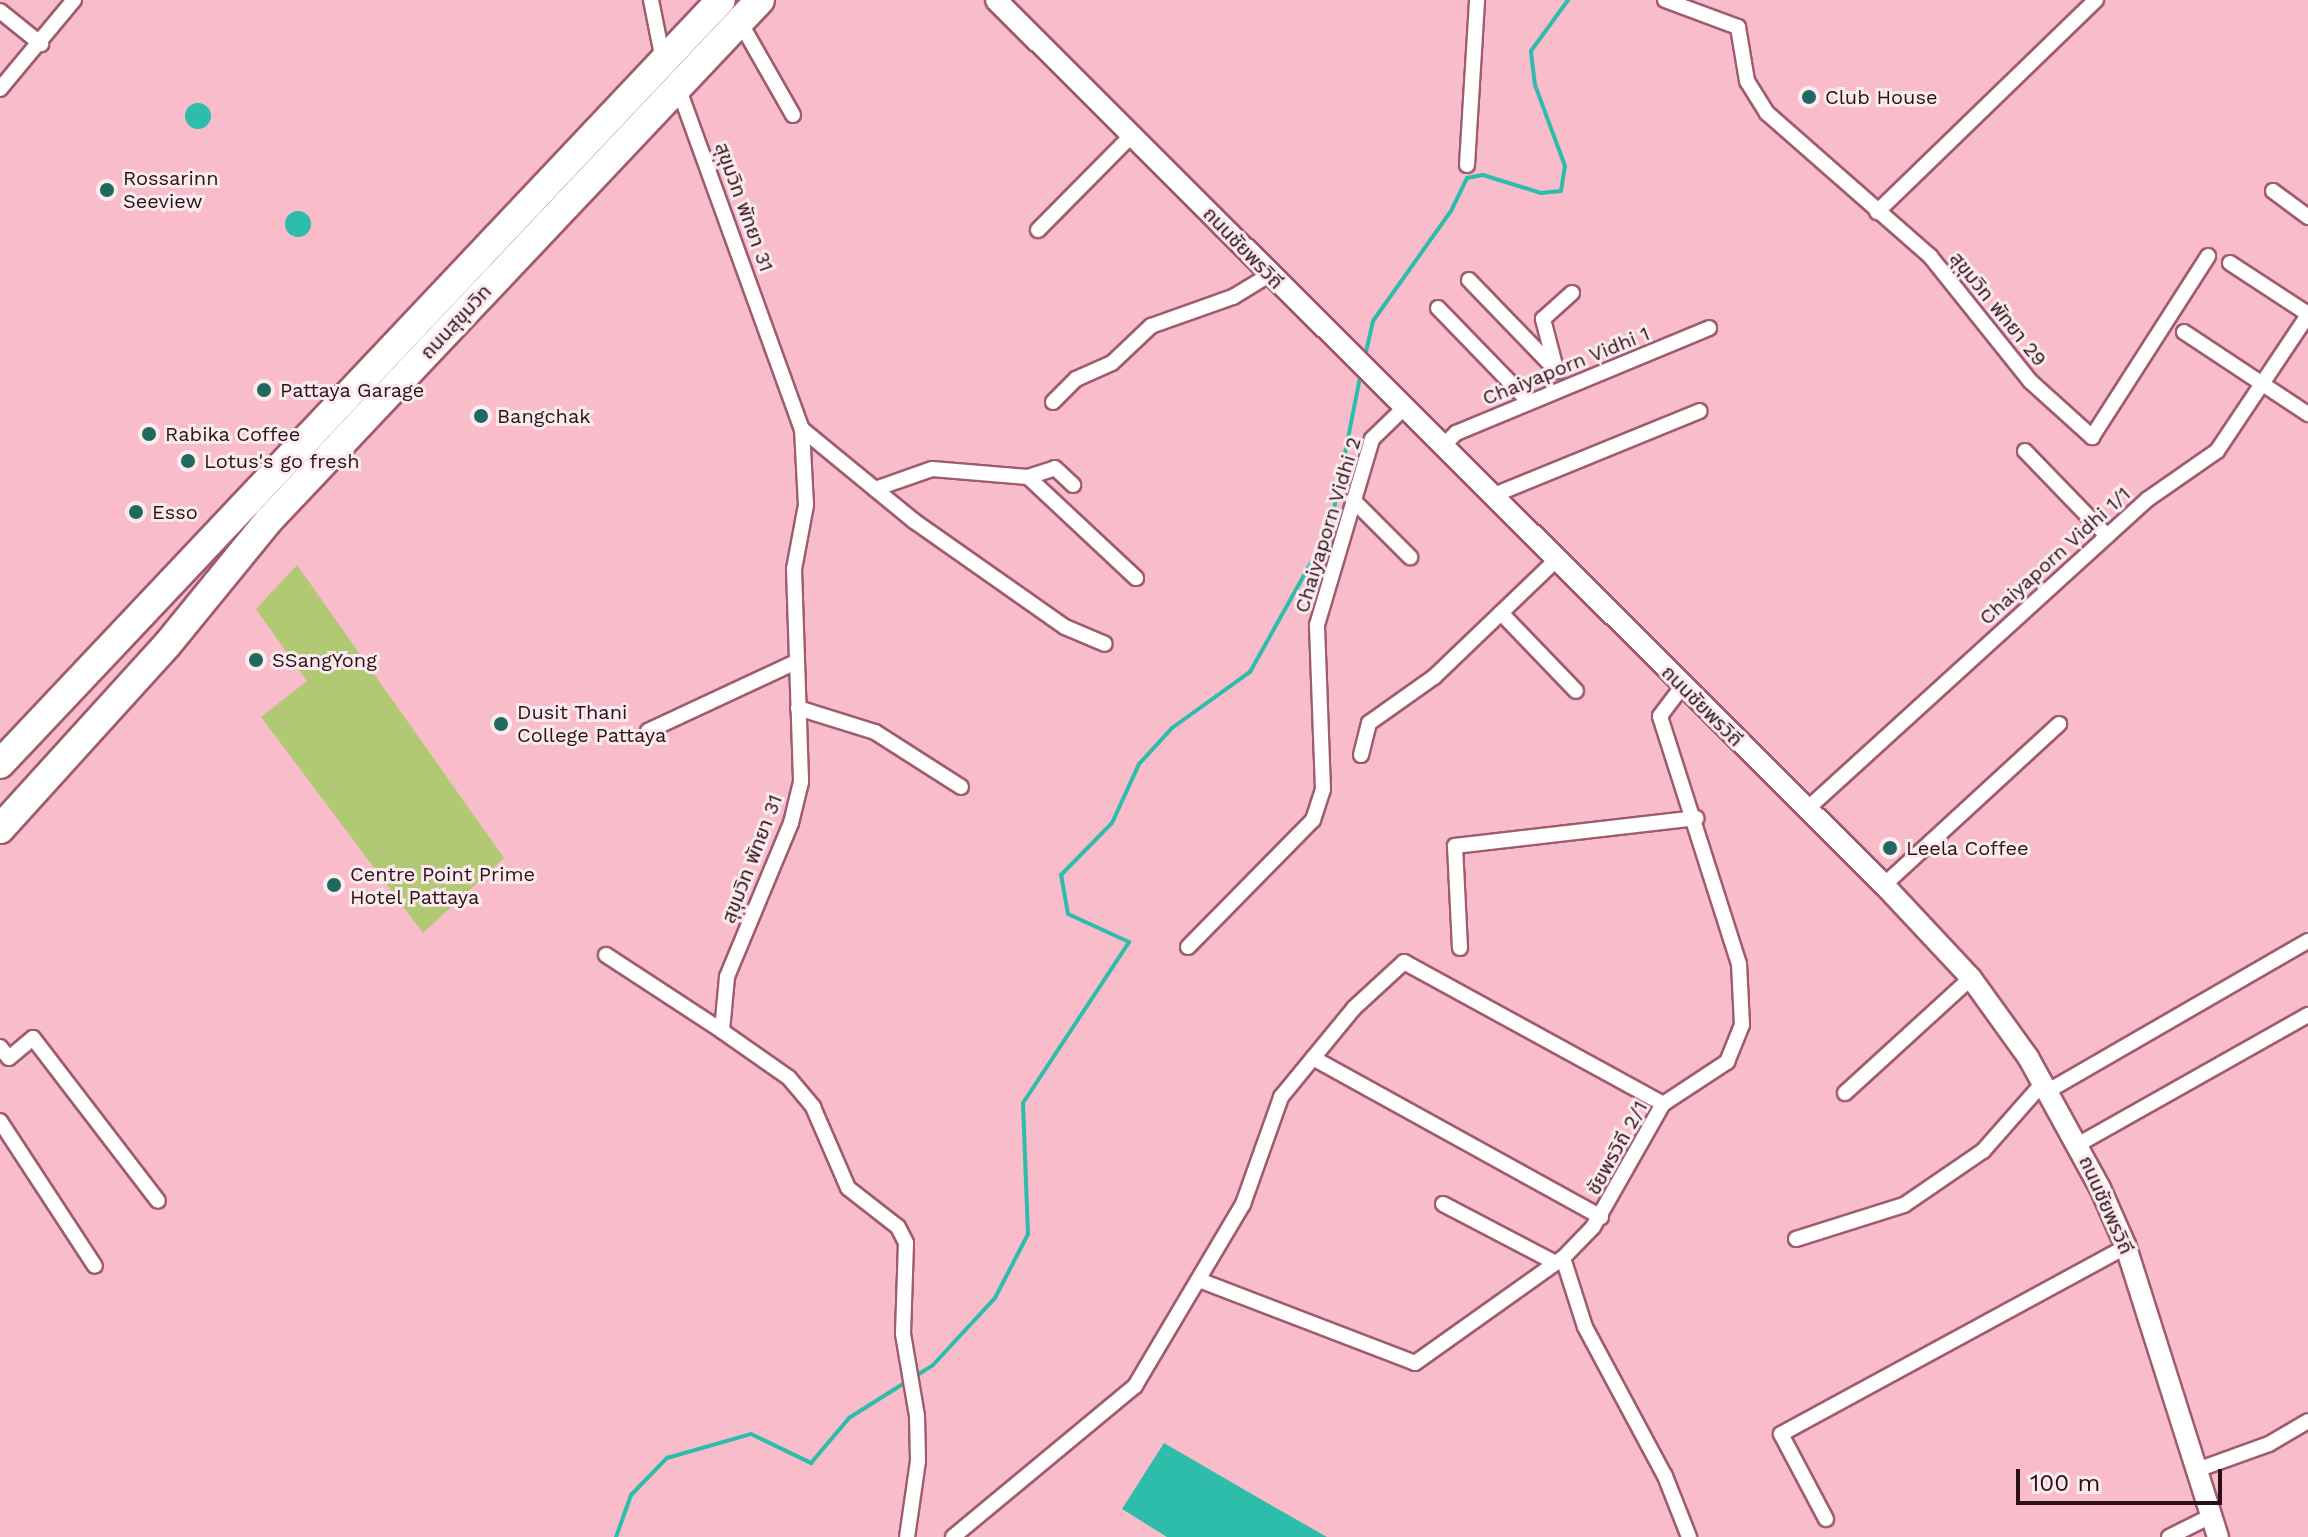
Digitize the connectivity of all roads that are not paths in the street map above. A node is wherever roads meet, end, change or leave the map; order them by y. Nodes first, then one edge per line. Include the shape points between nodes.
1 (74, 0) edge
2 (651, 0) edge
3 (721, 0) edge
4 (760, 0) edge
5 (996, 0) edge
6 (1477, 0) edge
7 (1665, 0) edge
8 (2096, 0) edge
9 (0, 11) edge
10 (740, 22) junction
11 (41, 44) junction
12 (663, 60) junction
13 (678, 87) junction
14 (0, 89) edge
15 (793, 115) dead end
16 (1132, 135) junction
17 (1467, 165) dead end
18 (2273, 191) dead end
19 (1877, 212) junction
20 (2308, 217) edge
21 (1038, 230) dead end
22 (2208, 256) dead end
23 (2230, 263) dead end
24 (1269, 275) junction
25 (1469, 280) dead end
26 (1572, 293) dead end
27 (1438, 308) dead end
28 (2308, 314) edge
29 (1709, 328) dead end
30 (2184, 332) dead end
31 (1557, 371) junction
32 (2261, 382) junction
33 (1562, 389) junction
34 (1053, 402) dead end
35 (1529, 402) junction
36 (1403, 409) junction
37 (1700, 411) dead end
38 (2308, 414) edge
39 (802, 429) junction
40 (1442, 447) junction
41 (2025, 451) dead end
42 (1028, 477) junction
43 (1073, 485) dead end
44 (875, 489) junction
45 (1494, 495) junction
46 (1353, 500) junction
47 (2107, 536) junction
48 (1410, 557) dead end
49 (1556, 560) junction
50 (1136, 578) dead end
51 (1501, 613) junction
52 (1105, 644) dead end
53 (796, 662) junction
54 (1682, 687) junction
55 (67, 690) junction
56 (1576, 691) dead end
57 (798, 708) junction
58 (98, 723) junction
59 (2059, 724) dead end
60 (648, 731) dead end
61 (1361, 755) dead end
62 (0, 764) edge
63 (961, 787) dead end
64 (1806, 810) junction
65 (1696, 818) junction
66 (0, 829) edge
67 (1884, 885) junction
68 (2308, 941) edge
69 (1188, 947) dead end
70 (1460, 948) dead end
71 (606, 955) dead end
72 (1971, 978) junction
73 (2308, 1015) edge
74 (722, 1031) junction
75 (0, 1047) edge
76 (1313, 1058) junction
77 (2046, 1087) junction
78 (1845, 1093) dead end
79 (1663, 1104) junction
80 (0, 1121) edge
81 (2079, 1144) junction
82 (158, 1201) dead end
83 (1443, 1204) dead end
84 (1601, 1217) junction
85 (1796, 1239) dead end
86 (2126, 1247) junction
87 (1559, 1260) junction
88 (95, 1266) dead end
89 (1199, 1280) junction
90 (2308, 1421) edge
91 (2194, 1471) junction
92 (2211, 1516) junction
93 (1826, 1519) dead end
94 (907, 1537) edge
95 (953, 1537) edge
96 (1689, 1537) edge
97 (2169, 1537) edge
98 (2218, 1537) edge

1 - 11 street
2 - 12 street
3 - 12 highway, ถนนสุขุมวิท
4 - 10 highway, ถนนสุขุมวิท
5 - 16 main road, ถนนชัยพรวิถี
6 - 17 street
7 - 19 street, สุขุมวิท พัทยา 29 via 1738,27 1747,81 1767,113
8 - 19 street
9 - 11 street
10 - 13 highway, ถนนสุขุมวิท
10 - 15 street
11 - 14 street
12 - 55 highway, ถนนสุขุมวิท
13 - 39 street, สุขุมวิท พัทยา 31
13 - 58 highway, ถนนสุขุมวิท via 269,520
16 - 21 street
16 - 24 main road, ถนนชัยพรวิถี
18 - 20 street
19 - 22 street, สุขุมวิท พัทยา 29 via 1930,256 2030,381 2092,437
23 - 28 street
24 - 34 street via 1233,297 1151,326 1112,363 1076,379
24 - 36 main road, ถนนชัยพรวิถี
25 - 31 street
26 - 31 street via 1543,319
27 - 35 street
28 - 32 street, Chaiyaporn Vidhi 1/1
29 - 33 street, Chaiyaporn Vidhi 1
30 - 32 street
31 - 33 street
32 - 38 street
32 - 47 street, Chaiyaporn Vidhi 1/1 via 2217,451 2148,499
33 - 35 street, Chaiyaporn Vidhi 1
35 - 40 street, Chaiyaporn Vidhi 1 via 1456,433
36 - 40 main road, ถนนชัยพรวิถี
36 - 46 street, Chaiyaporn Vidhi 2 via 1372,439
37 - 45 street
39 - 44 street
39 - 53 street, สุขุมวิท พัทยา 31 via 806,505 794,569
40 - 45 main road, ถนนชัยพรวิถี
41 - 47 street
42 - 43 street via 1055,468
42 - 44 street via 932,469
42 - 50 street
44 - 52 street via 1065,627
45 - 49 main road, ถนนชัยพรวิถี
46 - 48 street
46 - 69 street, Chaiyaporn Vidhi 2 via 1317,625 1323,790 1313,820
47 - 64 street, Chaiyaporn Vidhi 1/1
49 - 51 street
49 - 54 main road, ถนนชัยพรวิถี
51 - 56 street
51 - 61 street via 1434,677 1369,723
53 - 57 street, สุขุมวิท พัทยา 31
53 - 60 street
54 - 64 main road, ถนนชัยพรวิถี
54 - 65 street, ชัยพรวิถี 2/1 via 1660,716
55 - 58 highway via 75,686 89,693 98,705
55 - 62 highway, ถนนสุขุมวิท
57 - 63 street via 875,732
57 - 74 street, สุขุมวิท พัทยา 31 via 801,782 791,823 727,977
58 - 66 highway, ถนนสุขุมวิท
59 - 67 street
64 - 67 main road, ถนนชัยพรวิถี
65 - 70 street via 1455,846
65 - 79 street, ชัยพรวิถี 2/1 via 1739,964 1742,1025 1727,1062
67 - 72 main road, ถนนชัยพรวิถี
68 - 77 street
71 - 74 street
72 - 77 main road, ถนนชัยพรวิถี
72 - 78 street
73 - 81 street
74 - 94 street via 789,1078 813,1107 848,1188 898,1227 907,1257 903,1334 918,1461
75 - 82 street via 9,1058 33,1038
76 - 79 street via 1354,1008 1404,962
76 - 84 street
76 - 89 street via 1281,1097 1243,1204
77 - 81 main road, ถนนชัยพรวิถี
77 - 85 street via 1983,1151 1904,1205
79 - 84 street, ชัยพรวิถี 2/1
80 - 88 street
81 - 86 main road, ถนนชัยพรวิถี
83 - 87 street
84 - 87 street, ชัยพรวิถี 2/1
86 - 91 main road, ถนนชัยพรวิถี
86 - 93 street via 1781,1434
87 - 89 street, ชัยพรวิถี 2/1 via 1415,1363
87 - 96 street via 1585,1327 1665,1476
89 - 95 street via 1135,1386
90 - 91 street via 2269,1444
91 - 92 main road, ถนนชัยพรวิถี
92 - 97 street
92 - 98 main road, ถนนชัยพรวิถี

